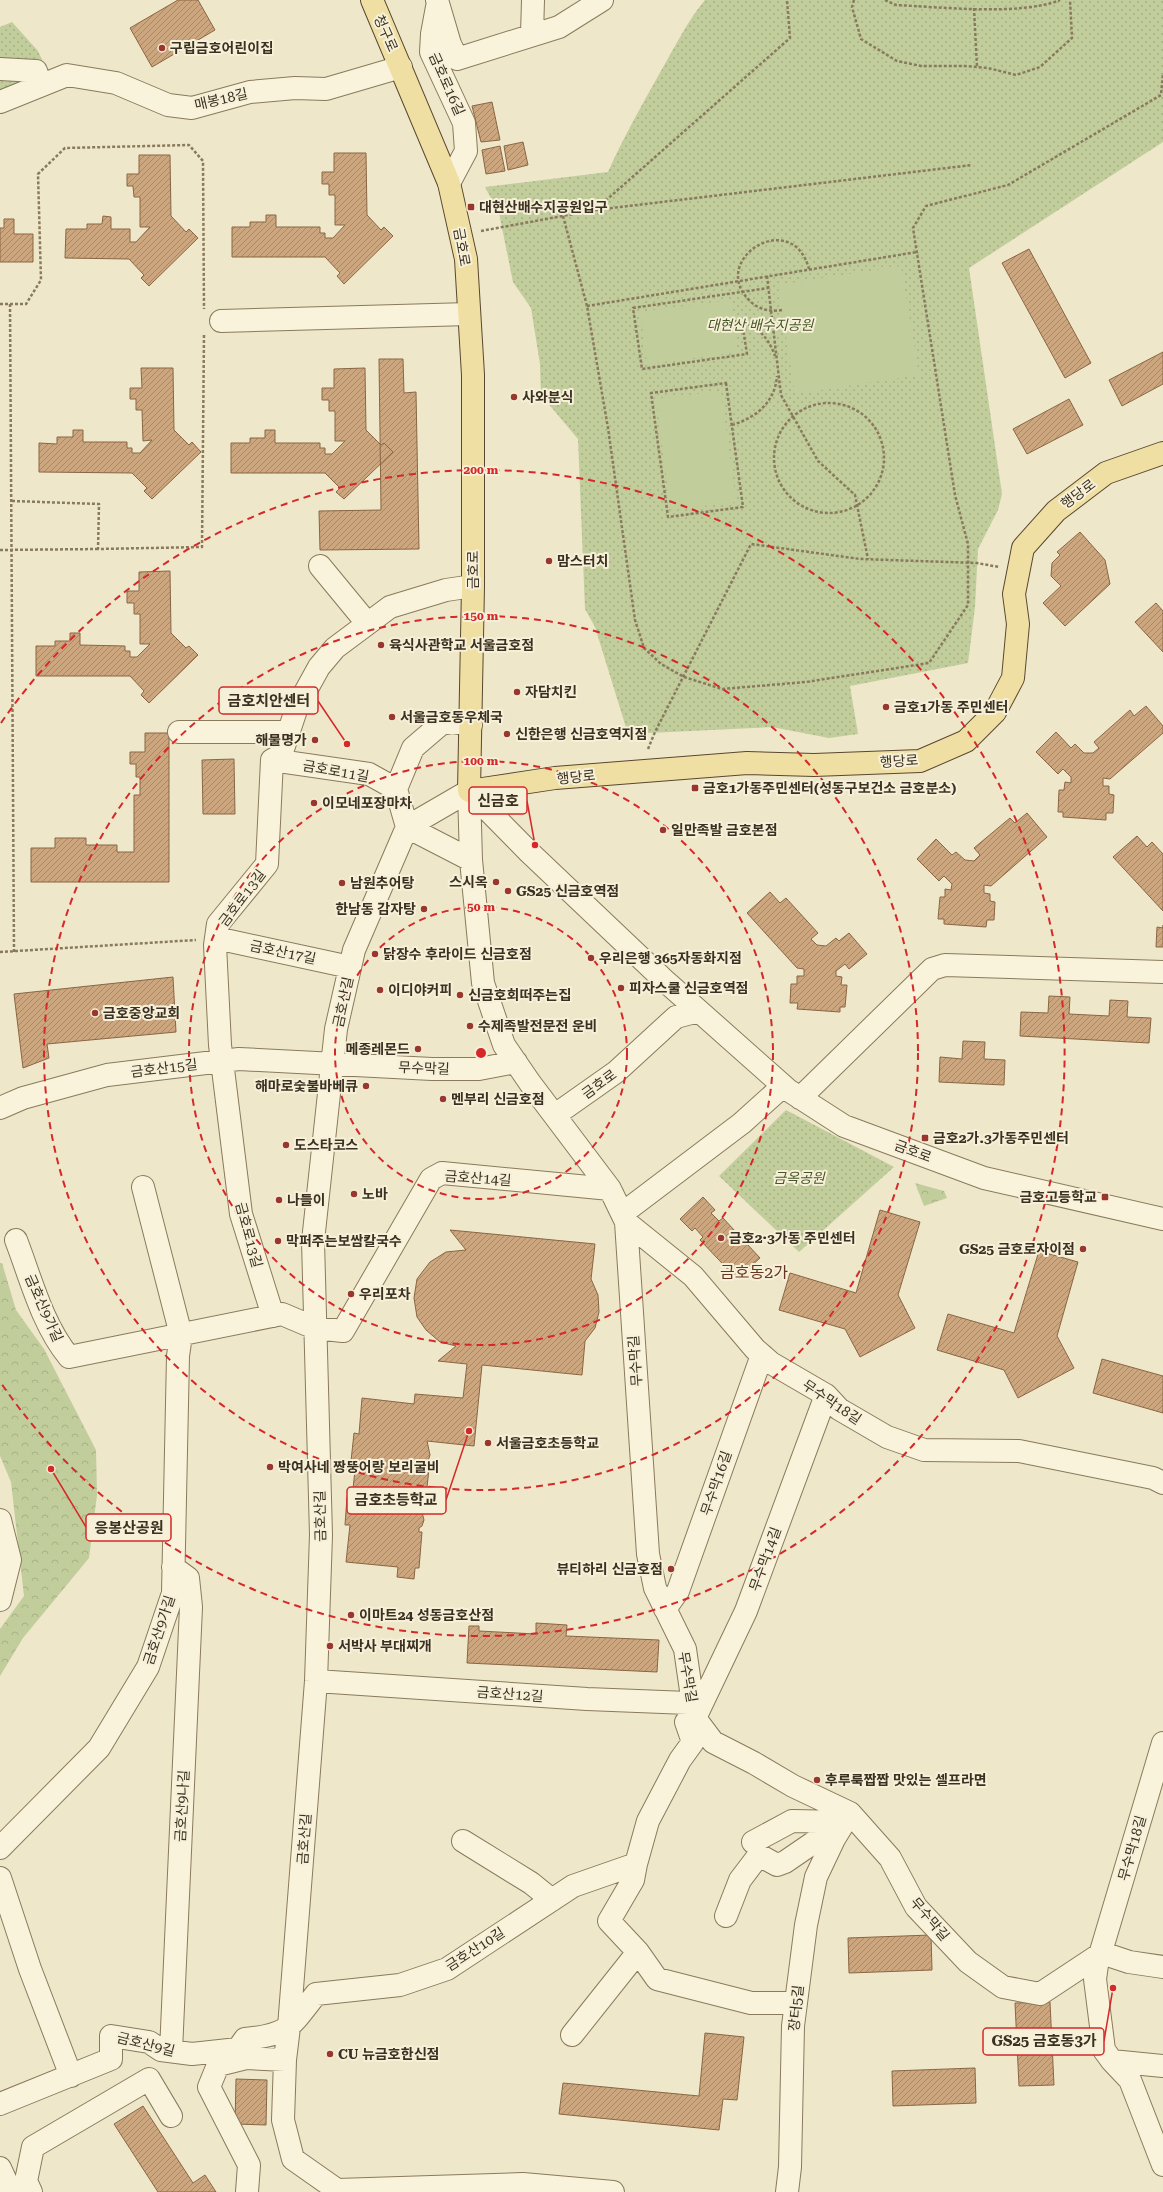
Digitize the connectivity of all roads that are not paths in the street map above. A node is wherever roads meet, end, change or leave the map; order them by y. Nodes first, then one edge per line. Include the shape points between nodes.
1 (372, 0) edge
2 (533, 0) edge
3 (602, 0) edge
4 (437, 3) edge
5 (532, 35) junction
6 (401, 66) junction
7 (0, 70) edge
8 (41, 85) junction
9 (0, 102) edge
10 (449, 183) junction
11 (469, 314) junction
12 (213, 326) road end
13 (1163, 453) edge
14 (320, 566) dead end
15 (473, 586) junction
16 (367, 623) junction
17 (471, 725) junction
18 (179, 732) dead end
19 (288, 732) junction
20 (272, 760) junction
21 (396, 789) junction
22 (469, 791) junction
23 (407, 827) junction
24 (471, 860) junction
25 (216, 938) junction
26 (350, 967) junction
27 (1163, 972) edge
28 (699, 1011) junction
29 (222, 1061) junction
30 (332, 1062) junction
31 (516, 1062) junction
32 (783, 1086) junction
33 (800, 1098) junction
34 (0, 1108) edge
35 (555, 1115) junction
36 (143, 1187) dead end
37 (610, 1189) junction
38 (624, 1218) junction
39 (1163, 1219) edge
40 (16, 1240) dead end
41 (273, 1316) junction
42 (315, 1328) junction
43 (181, 1335) junction
44 (762, 1355) junction
45 (826, 1396) junction
46 (1163, 1483) edge
47 (0, 1520) edge
48 (173, 1567) junction
49 (0, 1600) edge
50 (665, 1609) junction
51 (316, 1681) junction
52 (696, 1718) junction
53 (1163, 1743) edge
54 (845, 1822) junction
55 (463, 1841) dead end
56 (753, 1842) dead end
57 (0, 1848) edge
58 (636, 1864) junction
59 (0, 1878) edge
60 (552, 1900) junction
61 (726, 1916) dead end
62 (638, 1952) junction
63 (1102, 1953) junction
64 (1163, 1967) edge
65 (796, 2003) junction
66 (290, 2027) junction
67 (572, 2034) dead end
68 (171, 2051) junction
69 (285, 2060) junction
70 (1112, 2061) junction
71 (1163, 2066) edge
72 (71, 2076) junction
73 (0, 2104) edge
74 (171, 2116) dead end
75 (1163, 2165) edge
76 (0, 2168) edge
77 (338, 2191) edge
78 (11, 2192) edge
79 (31, 2192) edge
80 (247, 2192) edge
81 (613, 2192) edge
82 (787, 2192) edge

1 - 6 main road, 청구로
2 - 5 street
3 - 5 street, 금호로16길 via 560,27
4 - 5 street, 금호로16길 via 450,44 458,59
4 - 10 street, 금호로16길 via 431,52 464,123 466,144 466,151
6 - 8 street, 매봉18길 via 326,90 295,88 250,92 192,108 168,105 116,83 67,75
6 - 10 main road, 금호로
7 - 8 street via 36,71
8 - 9 street, 매봉18길
10 - 11 main road, 금호로 via 466,259
11 - 12 street
11 - 15 main road, 금호로 via 473,375
13 - 22 main road, 행당로 via 1106,473 1056,511 1023,548 1014,594 1018,624 1013,678 995,712 966,741 920,761 814,765 747,763 640,770 555,778
14 - 16 street
15 - 16 street via 446,590 390,607
15 - 17 main road, 금호로
16 - 19 street via 335,648 319,667 297,707
17 - 21 street via 452,722 442,724 413,748
17 - 22 main road, 금호로
18 - 19 street
19 - 20 street via 281,755
20 - 21 street, 금호로11길 via 369,774
20 - 25 street, 금호로13길 via 267,864 218,924
21 - 23 street
22 - 23 street
22 - 24 street, 무수막길
22 - 28 street, 금호로 via 529,852
23 - 24 street
23 - 26 street, 금호산길 via 354,950
24 - 31 street, 무수막길 via 483,983 504,1045
25 - 26 street, 금호산17길
25 - 29 street, 금호로13길
26 - 30 street, 금호산길 via 336,1028
27 - 33 street via 945,965 932,969
28 - 32 street, 금호로
28 - 35 street, 금호로 via 676,1017 616,1072
29 - 30 street, 금호산15길 via 239,1059
29 - 34 street, 금호산15길 via 107,1075 23,1098
29 - 41 street, 금호로13길 via 240,1214
30 - 31 street, 무수막길 via 432,1069 479,1069
30 - 42 street, 금호산길 via 313,1241
31 - 35 street, 무수막길
32 - 33 street, 금호로
32 - 38 street via 742,1123
33 - 39 street, 금호로 via 844,1126 984,1178
35 - 37 street, 무수막길
36 - 43 street, 금호산9가길
37 - 38 street, 무수막길
37 - 42 street, 금호산14길 via 442,1173 431,1179 343,1331
38 - 44 street, 무수막18길 via 693,1276
38 - 50 street, 무수막길 via 648,1554 655,1588
40 - 43 street, 금호산9가길 via 43,1311 58,1343 70,1357
41 - 42 street, 금호산9가길 via 282,1314
41 - 43 street, 금호산9가길
42 - 51 street, 금호산길 via 321,1535
43 - 48 street, 금호산9가길 via 178,1356
44 - 45 street, 무수막18길
44 - 50 street, 무수막16길 via 678,1591
45 - 46 street, 무수막18길 via 839,1409 887,1437 924,1450 1018,1451 1153,1478
45 - 52 street, 무수막14길 via 746,1611
47 - 49 street via 10,1560
48 - 57 street, 금호산9가길 via 172,1593 148,1667 99,1748
48 - 68 street, 금호산9나길 via 188,1578 191,1607
50 - 52 street, 무수막길 via 685,1649
51 - 52 street, 금호산12길 via 586,1699 688,1703
51 - 66 street, 금호산길
52 - 54 street, 무수막길 via 713,1742 793,1786
52 - 58 street via 686,1722 693,1742 680,1760 648,1821
53 - 63 street, 무수막18길
54 - 56 street via 792,1821
54 - 61 street via 785,1862 777,1865 759,1855 740,1880
54 - 63 street, 무수막길 via 890,1858 916,1907 968,1962 1003,1987 1040,1994
54 - 65 street, 장터5길 via 816,1877
55 - 60 street via 531,1883
58 - 60 street, 금호산10길 via 573,1886
58 - 62 street via 633,1880 609,1921
59 - 72 street via 30,1969
60 - 66 street, 금호산10길 via 447,1969 400,1985 316,1994
62 - 65 street via 657,1979 751,2002
62 - 67 street
63 - 64 street via 1129,1962
63 - 70 street, 무수막18길 via 1095,1979 1104,2050
65 - 82 street, 장터5길
66 - 68 street, 금호산9길 via 269,2037 245,2039 238,2049 192,2054
66 - 69 street, 금호산길
68 - 72 street, 금호산9길 via 161,2050 149,2042 111,2036 112,2060
69 - 77 street, 금호산길 via 283,2120 293,2159
69 - 80 street via 246,2058 218,2065 209,2087 248,2165
70 - 71 street
70 - 75 street, 무수막18길 via 1130,2080
72 - 73 street, 금호산9길
74 - 79 street via 149,2079 33,2146 26,2181
76 - 78 street
77 - 81 street via 523,2184

